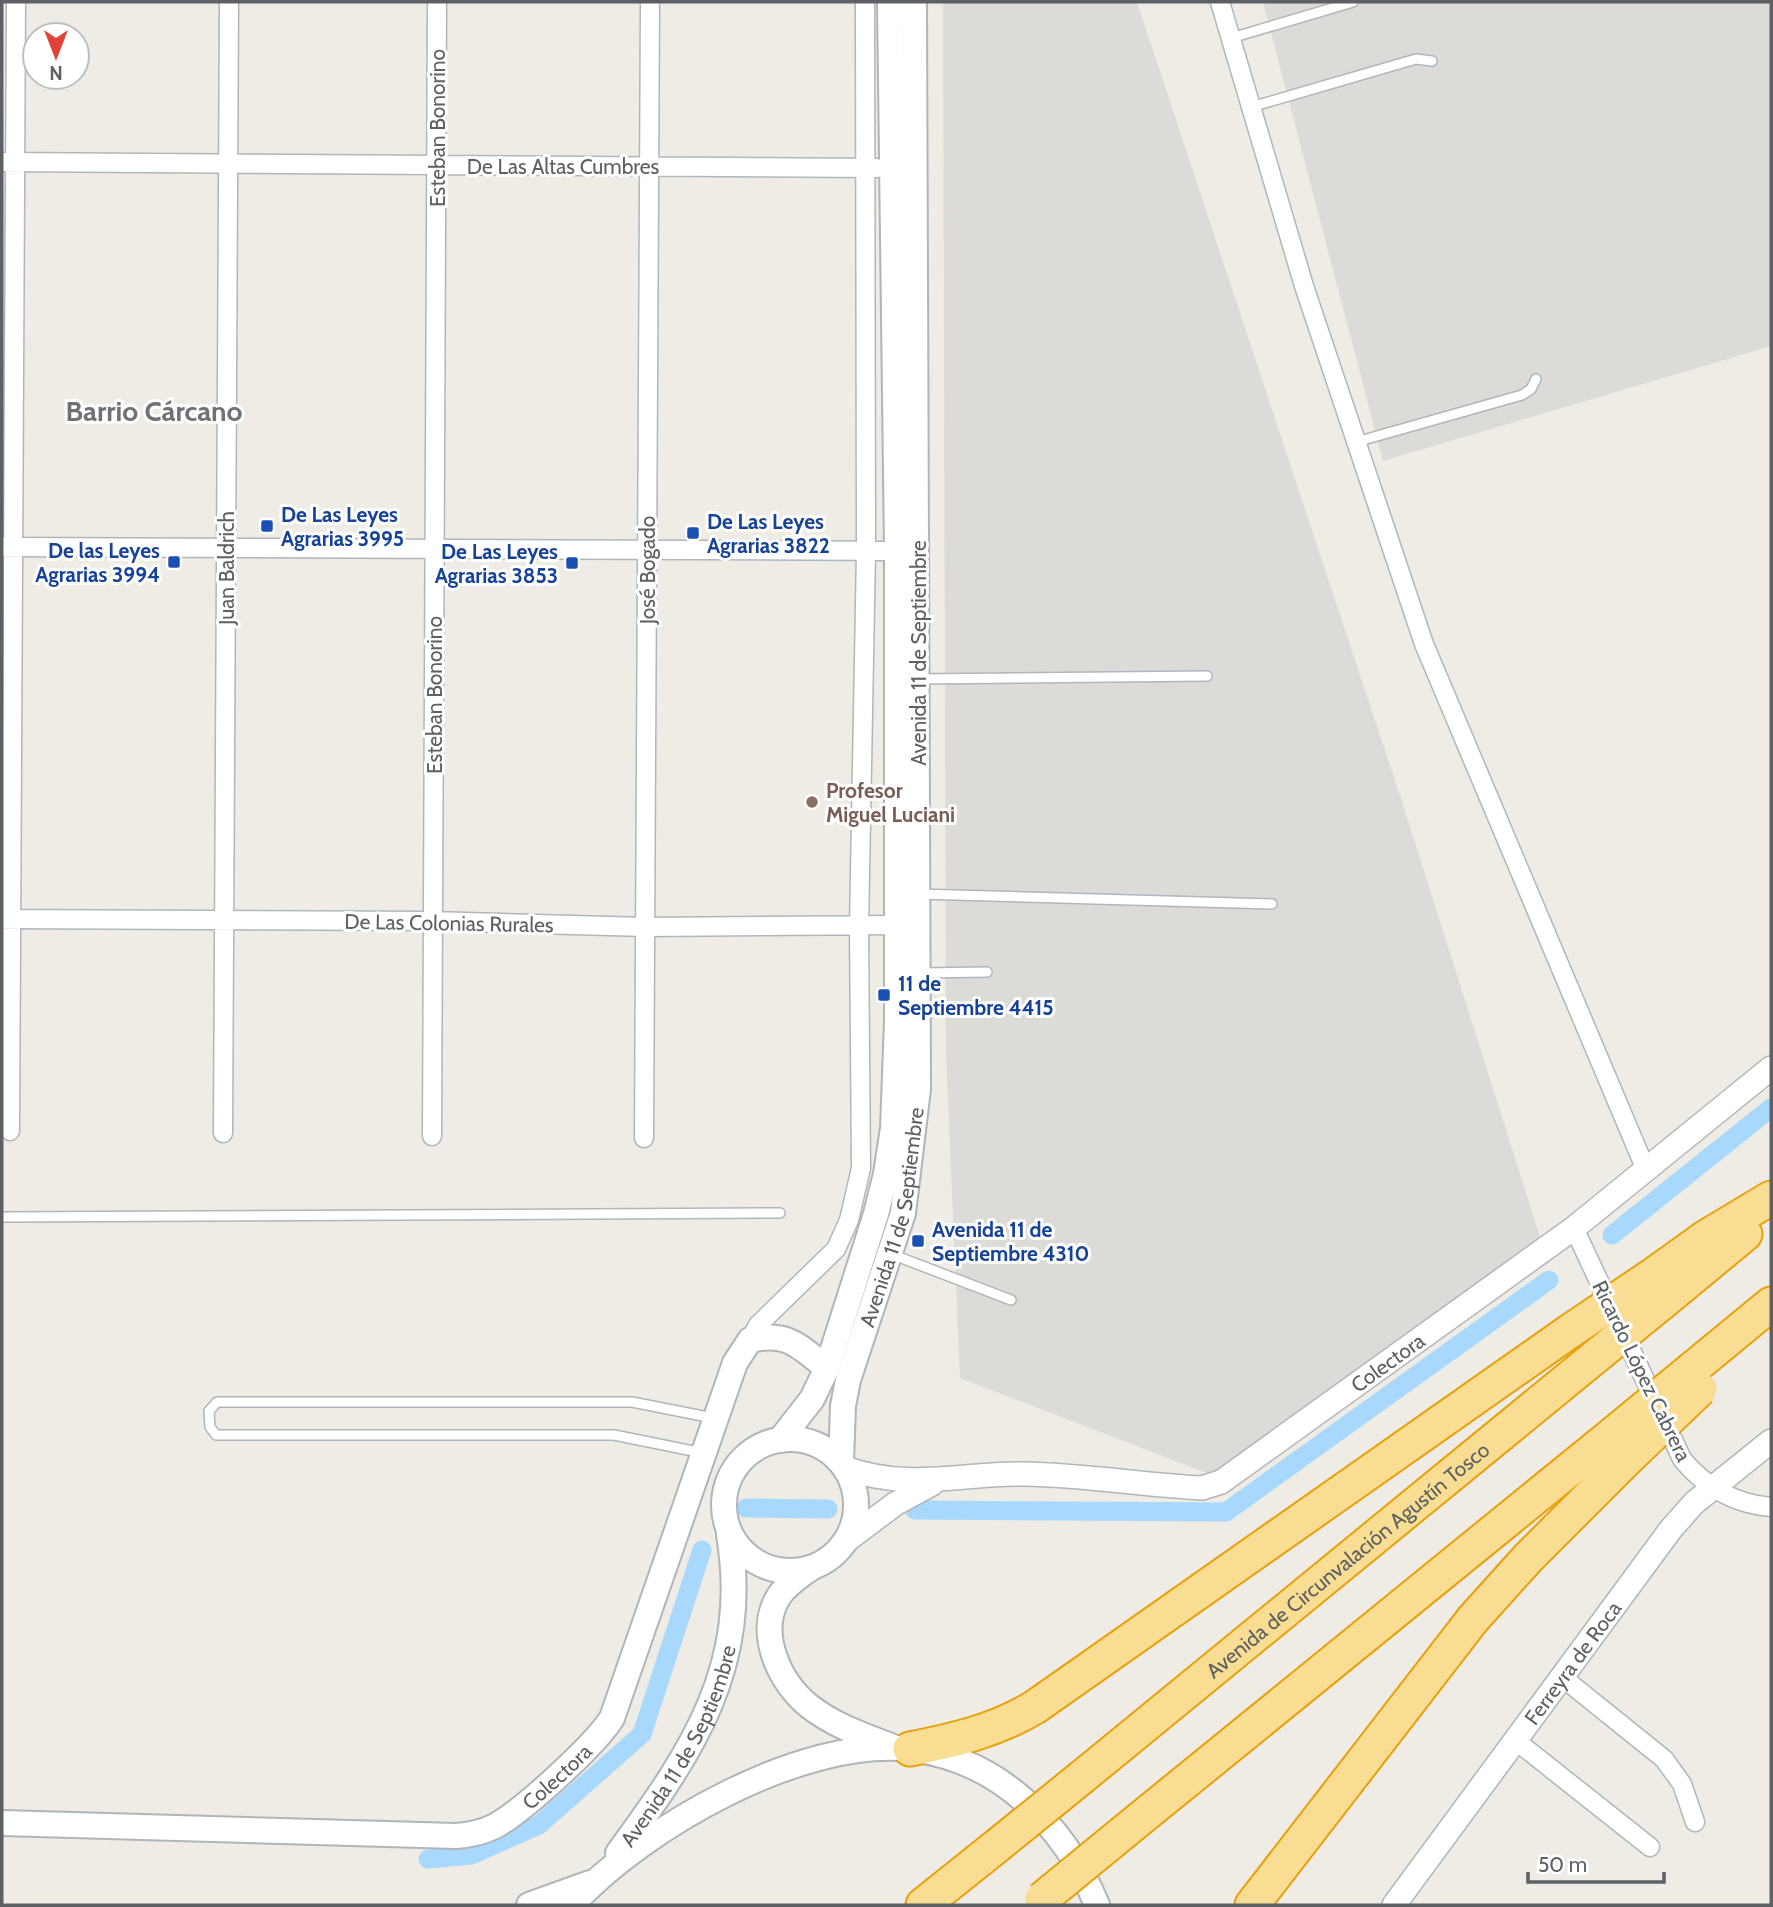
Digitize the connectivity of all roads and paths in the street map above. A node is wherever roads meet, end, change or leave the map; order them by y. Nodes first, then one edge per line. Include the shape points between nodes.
1 (16, 2) edge
2 (229, 2) edge
3 (437, 2) edge
4 (650, 2) edge
5 (865, 2) edge
6 (890, 2) edge
7 (914, 2) edge
8 (1220, 2) edge
9 (1353, 2) edge
10 (1231, 38) junction
11 (1432, 61) dead end
12 (1251, 107) junction
13 (9, 162) edge
14 (228, 163) junction
15 (436, 165) junction
16 (649, 166) junction
17 (866, 168) junction
18 (904, 168) junction
19 (1536, 379) dead end
20 (1354, 442) junction
21 (8, 547) edge
22 (226, 548) junction
23 (434, 549) junction
24 (648, 550) junction
25 (866, 551) junction
26 (907, 551) junction
27 (1207, 676) dead end
28 (919, 679) junction
29 (919, 894) junction
30 (1272, 904) dead end
31 (6, 919) edge
32 (224, 920) junction
33 (432, 921) junction
34 (897, 925) junction
35 (859, 926) junction
36 (646, 927) junction
37 (987, 972) dead end
38 (919, 973) junction
39 (1771, 1068) edge
40 (10, 1131) dead end
41 (223, 1133) dead end
42 (432, 1136) dead end
43 (644, 1138) dead end
44 (1646, 1170) junction
45 (1771, 1198) edge
46 (780, 1213) dead end
47 (1771, 1213) edge
48 (2, 1217) edge
49 (1574, 1228) junction
50 (891, 1254) junction
51 (1659, 1288) junction
52 (1011, 1300) dead end
53 (1771, 1304) edge
54 (1771, 1330) edge
55 (750, 1339) junction
56 (827, 1368) junction
57 (1696, 1379) junction
58 (715, 1418) junction
59 (780, 1440) junction
60 (1771, 1441) edge
61 (1619, 1448) junction
62 (703, 1453) junction
63 (843, 1465) junction
64 (945, 1479) junction
65 (1713, 1487) junction
66 (1771, 1507) edge
67 (728, 1531) junction
68 (847, 1540) junction
69 (812, 1568) junction
70 (1562, 1677) junction
71 (1515, 1740) junction
72 (902, 1748) junction
73 (1695, 1822) dead end
74 (2, 1823) edge
75 (1650, 1847) dead end
76 (600, 1876) junction
77 (1038, 1902) edge
78 (529, 1905) edge
79 (572, 1905) edge
80 (923, 1905) edge
81 (1097, 1905) edge
82 (1252, 1905) edge
83 (1394, 1905) edge

1 - 13 street
2 - 14 street, Juan Baldrich
3 - 15 street, Esteban Bonorino
4 - 16 street, José Bogado
5 - 17 street
6 - 18 main road, Avenida 11 de Septiembre
7 - 18 main road, Avenida 11 de Septiembre
8 - 10 street
9 - 10 lane
10 - 12 street
11 - 12 lane via 1416,59
12 - 20 street
13 - 14 street, De Las Altas Cumbres
13 - 21 street
14 - 15 street, De Las Altas Cumbres
14 - 22 street, Juan Baldrich
15 - 16 street, De Las Altas Cumbres
15 - 23 street, Esteban Bonorino
16 - 17 street, De Las Altas Cumbres
16 - 24 street, José Bogado
17 - 18 street, De Las Altas Cumbres
17 - 25 street
18 - 26 main road, Avenida 11 de Septiembre
19 - 20 lane via 1522,395
20 - 44 street via 1424,644
21 - 22 street
21 - 31 street
22 - 23 street
22 - 32 street, Juan Baldrich
23 - 24 street
23 - 33 street, Esteban Bonorino
24 - 25 street
24 - 36 street, José Bogado
25 - 26 street
25 - 35 street
26 - 28 main road, Avenida 11 de Septiembre
26 - 34 main road, Avenida 11 de Septiembre
27 - 28 lane
28 - 29 main road, Avenida 11 de Septiembre
29 - 30 lane
29 - 38 main road, Avenida 11 de Septiembre
31 - 32 street, De Las Colonias Rurales
31 - 40 street
32 - 33 street, De Las Colonias Rurales
32 - 41 street, Juan Baldrich
33 - 36 street, De Las Colonias Rurales
33 - 42 street, Esteban Bonorino
34 - 35 street, De Las Colonias Rurales
34 - 56 main road, Avenida 11 de Septiembre via 893,1128 886,1174
35 - 36 street, De Las Colonias Rurales
35 - 55 street via 858,1189 836,1249 758,1325
36 - 43 street, José Bogado
37 - 38 lane
38 - 50 main road, Avenida 11 de Septiembre via 915,1130 903,1213
39 - 44 street, Colectora
44 - 49 street, Colectora
45 - 51 highway via 1706,1237
46 - 48 lane
47 - 51 highway, Avenida de Circunvalación Agustín Tosco
49 - 64 street, Colectora via 1221,1482 1202,1488 1028,1474
49 - 65 street, Ricardo López Cabrera via 1676,1450 1695,1474
50 - 52 lane
50 - 63 main road, Avenida 11 de Septiembre via 843,1406
51 - 72 highway, bridge via 1570,1331 1035,1707 982,1733
51 - 80 highway, Avenida de Circunvalación Agustín Tosco, bridge via 1584,1366
53 - 57 highway
54 - 57 highway
55 - 56 main road via 775,1335 788,1339
55 - 58 main road, Colectora via 734,1363
56 - 59 main road, Avenida 11 de Septiembre via 812,1399
57 - 61 highway, bridge
58 - 62 main road, Colectora
58 - 62 lane via 632,1402 217,1402 209,1410 210,1427 216,1435 614,1435
59 - 63 main road via 813,1443
59 - 67 main road via 752,1451 732,1473 723,1502
60 - 65 street, Ferreyra de Roca
61 - 77 highway, bridge
61 - 82 highway via 1473,1619
62 - 74 main road, Colectora via 612,1718 591,1744 492,1827 456,1836
63 - 64 street, Colectora via 896,1481
63 - 68 main road via 851,1476 857,1503
64 - 68 street, Colectora via 895,1504
65 - 66 street, Ricardo López Cabrera via 1737,1501
65 - 70 street, Ferreyra de Roca via 1671,1529
67 - 69 main road via 740,1550 758,1564 790,1572
67 - 76 main road, Avenida 11 de Septiembre via 735,1572 734,1619 718,1682 688,1751
68 - 69 main road via 832,1557
69 - 72 main road via 786,1587 774,1605 769,1627 779,1667 795,1692 821,1714
70 - 71 street, Ferreyra de Roca
70 - 73 street via 1664,1759 1682,1784
71 - 75 street
71 - 83 street, Ferreyra de Roca
72 - 76 main road via 838,1754 756,1780 685,1816
72 - 81 main road via 934,1753 981,1771 1025,1800 1061,1839
76 - 78 main road
76 - 79 main road

